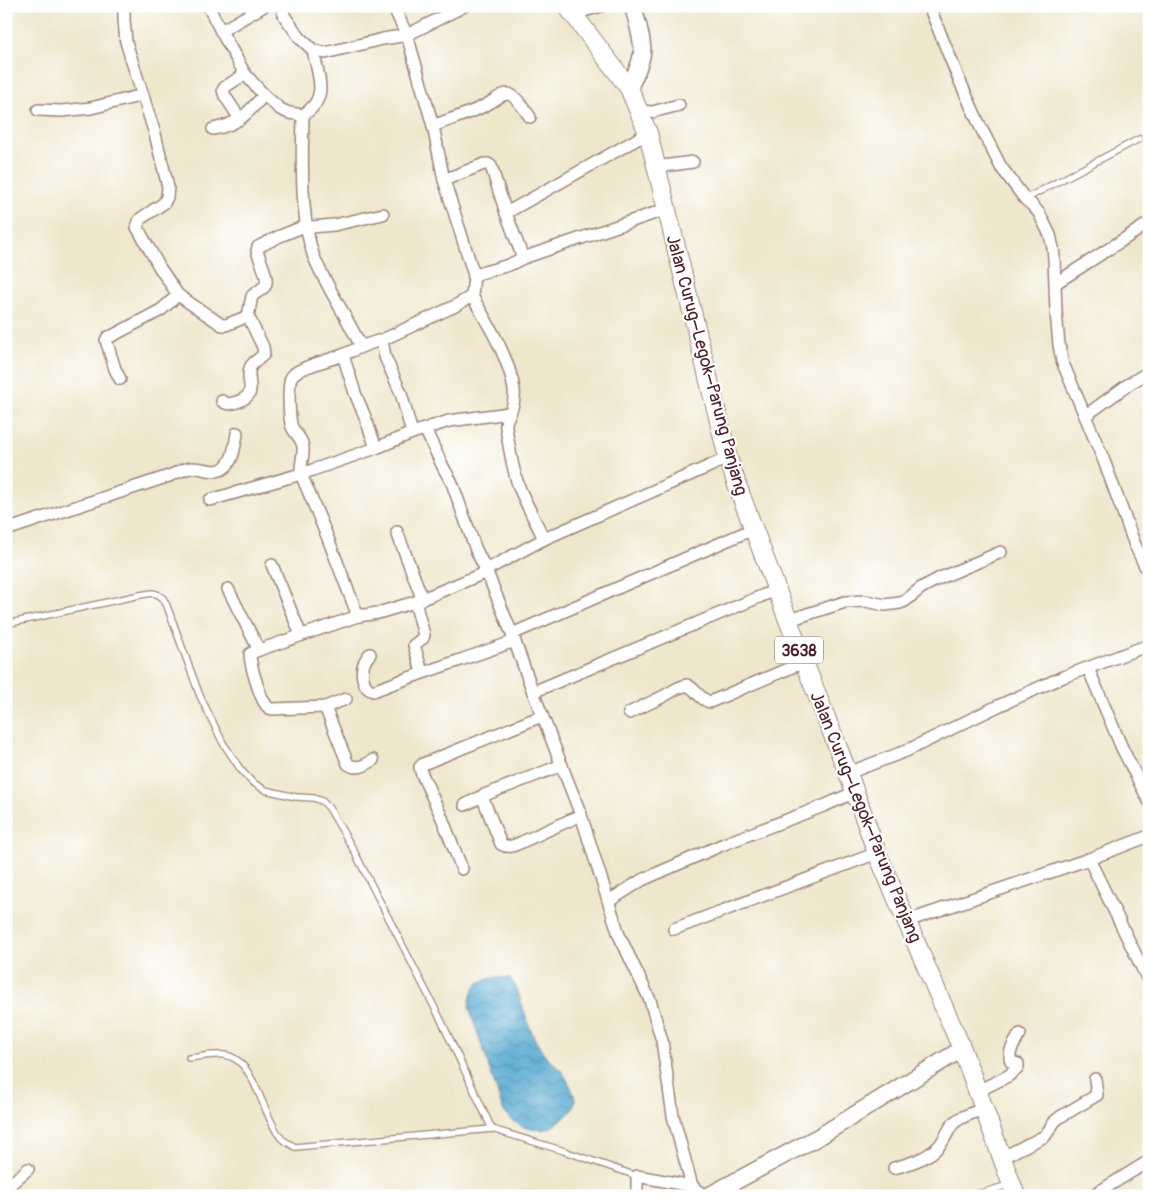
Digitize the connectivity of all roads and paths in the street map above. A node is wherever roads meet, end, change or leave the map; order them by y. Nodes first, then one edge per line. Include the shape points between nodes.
1 (124, 6) edge
2 (208, 6) edge
3 (264, 6) edge
4 (281, 6) edge
5 (393, 6) edge
6 (464, 6) edge
7 (601, 6) edge
8 (633, 6) edge
9 (929, 6) edge
10 (570, 10) edge
11 (220, 31) junction
12 (407, 35) junction
13 (313, 50) junction
14 (245, 74) junction
15 (629, 88) junction
16 (143, 95) junction
17 (264, 95) junction
18 (679, 105) dead end
19 (38, 110) dead end
20 (639, 111) junction
21 (303, 115) junction
22 (530, 117) dead end
23 (240, 119) junction
24 (433, 126) junction
25 (213, 128) dead end
26 (648, 132) junction
27 (1139, 139) dead end
28 (693, 162) dead end
29 (656, 167) junction
30 (444, 180) junction
31 (1025, 199) junction
32 (667, 209) junction
33 (506, 213) junction
34 (383, 214) dead end
35 (1149, 223) edge
36 (307, 227) junction
37 (523, 258) junction
38 (474, 275) junction
39 (1056, 283) junction
40 (178, 295) junction
41 (472, 296) junction
42 (248, 316) junction
43 (382, 340) junction
44 (361, 346) junction
45 (343, 355) junction
46 (1149, 372) edge
47 (120, 379) dead end
48 (222, 401) dead end
49 (510, 413) junction
50 (1084, 416) junction
51 (425, 429) junction
52 (237, 433) dead end
53 (412, 433) junction
54 (376, 448) junction
55 (728, 458) junction
56 (301, 474) junction
57 (210, 500) dead end
58 (753, 529) junction
59 (6, 530) edge
60 (397, 532) dead end
61 (544, 539) junction
62 (1001, 552) dead end
63 (272, 565) dead end
64 (486, 570) junction
65 (1149, 574) edge
66 (228, 589) dead end
67 (776, 590) junction
68 (419, 600) junction
69 (358, 616) junction
70 (788, 620) junction
71 (6, 624) edge
72 (301, 635) junction
73 (514, 638) junction
74 (1149, 645) edge
75 (259, 650) junction
76 (370, 654) dead end
77 (804, 662) junction
78 (1088, 668) junction
79 (422, 672) junction
80 (533, 692) junction
81 (346, 699) dead end
82 (325, 707) junction
83 (629, 713) dead end
84 (542, 716) junction
85 (373, 760) dead end
86 (562, 765) junction
87 (848, 773) junction
88 (855, 792) junction
89 (482, 796) junction
90 (1149, 801) edge
91 (464, 805) dead end
92 (581, 815) junction
93 (1149, 836) edge
94 (877, 853) junction
95 (1089, 859) junction
96 (462, 869) dead end
97 (609, 901) junction
98 (906, 921) junction
99 (674, 929) dead end
100 (1149, 982) edge
101 (1020, 1034) dead end
102 (962, 1050) junction
103 (189, 1058) dead end
104 (1095, 1078) dead end
105 (975, 1086) junction
106 (984, 1108) junction
107 (492, 1129) junction
108 (999, 1152) junction
109 (1149, 1161) edge
110 (28, 1168) dead end
111 (894, 1168) dead end
112 (637, 1176) junction
113 (1009, 1178) junction
114 (692, 1186) junction
115 (6, 1188) edge
116 (637, 1196) edge
117 (704, 1196) edge
118 (708, 1196) edge
119 (971, 1196) edge
120 (1016, 1196) edge
121 (1092, 1196) edge

1 - 16 street via 126,42
2 - 11 street
3 - 11 street
4 - 13 street via 300,38
5 - 12 street
6 - 12 street
7 - 10 street
8 - 15 street via 642,55
9 - 31 street via 981,128 1001,167
10 - 15 main road, Jalan Curug–Legok–Parung Panjang
11 - 14 street
12 - 13 street via 324,53
12 - 24 street
13 - 21 street via 321,88 312,110
14 - 17 street
14 - 23 street via 223,90
15 - 20 main road, Jalan Curug–Legok–Parung Panjang / 3638
16 - 19 street via 91,108
16 - 40 street via 168,187 164,203 140,219 137,227
17 - 21 street via 280,109
17 - 23 street
18 - 20 street via 652,112
20 - 26 main road, Jalan Curug–Legok–Parung Panjang / 3638
21 - 36 street
22 - 24 street via 517,100 506,94
23 - 25 street via 233,124
24 - 30 street
26 - 29 main road, Jalan Curug–Legok–Parung Panjang / 3638
26 - 33 street
27 - 31 lane
28 - 29 street
29 - 32 main road, Jalan Curug–Legok–Parung Panjang / 3638
30 - 33 street via 488,164
30 - 38 street
31 - 39 street via 1038,213 1050,235
32 - 37 street
32 - 55 main road, Jalan Curug–Legok–Parung Panjang / 3638
33 - 37 street
34 - 36 street via 334,225
35 - 39 street
36 - 42 street via 258,247 256,251 267,283 252,296
36 - 44 street via 314,256
37 - 38 street
38 - 41 street
39 - 50 street via 1062,362
40 - 42 street via 222,325
40 - 47 street via 161,310 108,337 106,340
41 - 43 street
41 - 49 street via 496,338 508,370 514,390
42 - 48 street via 264,354 249,369 251,389 248,396 230,404
43 - 44 street
43 - 53 street
44 - 45 street
45 - 54 street
45 - 56 street via 314,364 291,377 289,407 292,429 303,446
46 - 50 street
49 - 51 street via 449,421
49 - 61 street via 506,425 511,459 519,486
50 - 65 street
51 - 53 street
51 - 64 street via 452,483
52 - 59 street via 230,461 220,470 188,468
53 - 54 street
54 - 56 street
55 - 58 main road, Jalan Curug–Legok–Parung Panjang / 3638
55 - 61 street
56 - 57 street
56 - 69 street
58 - 67 main road, Jalan Curug–Legok–Parung Panjang / 3638
58 - 73 street
60 - 68 street
61 - 64 street
62 - 70 street via 938,579 906,601 883,605 866,601 845,602
63 - 72 street
64 - 68 street
64 - 73 street
66 - 75 street
67 - 70 main road, Jalan Curug–Legok–Parung Panjang / 3638
67 - 80 street
68 - 69 street
68 - 79 street via 424,635 414,646
69 - 72 street
70 - 77 main road, Jalan Curug–Legok–Parung Panjang / 3638
71 - 107 lane via 152,593 163,598 200,696 223,743 241,770 265,790 314,798 330,808 442,1020
72 - 75 street
73 - 79 street via 466,659
73 - 80 street
74 - 78 street
75 - 82 street via 250,654 251,662 268,708
76 - 79 street via 362,672 365,685 373,691
77 - 83 street via 710,702 687,685
77 - 87 main road, Jalan Curug–Legok–Parung Panjang / 3638
78 - 87 street via 998,706 906,751
78 - 90 street
80 - 84 street
81 - 82 street
82 - 85 street via 348,764 358,768
84 - 86 street
84 - 96 street via 420,767
86 - 89 street
86 - 92 street
87 - 88 main road, Jalan Curug–Legok–Parung Panjang / 3638
88 - 94 main road, Jalan Curug–Legok–Parung Panjang / 3638
88 - 97 street via 642,880
89 - 91 street
89 - 92 street via 501,844 505,846 513,846
92 - 97 street
93 - 95 street
94 - 98 main road, Jalan Curug–Legok–Parung Panjang / 3638
94 - 99 street
95 - 98 street
95 - 100 street
97 - 114 street via 619,935 650,1000 662,1041 673,1116
98 - 102 main road, Jalan Curug–Legok–Parung Panjang / 3638
101 - 105 street via 1010,1057 1018,1068 982,1090
102 - 105 main road, Jalan Curug–Legok–Parung Panjang / 3638
102 - 118 street via 820,1136
103 - 107 lane via 225,1055 239,1061 282,1139 295,1147
104 - 108 street via 1097,1095 1060,1117 1045,1136 1005,1156
105 - 106 main road, Jalan Curug–Legok–Parung Panjang / 3638
106 - 108 main road, Jalan Curug–Legok–Parung Panjang / 3638
106 - 111 street via 953,1124 937,1149
107 - 112 lane
108 - 113 main road, Jalan Curug–Legok–Parung Panjang / 3638
109 - 121 street
110 - 115 street
112 - 114 street
112 - 116 street
113 - 119 lane via 1005,1186
113 - 120 main road, Jalan Curug–Legok–Parung Panjang / 3638
114 - 117 street

